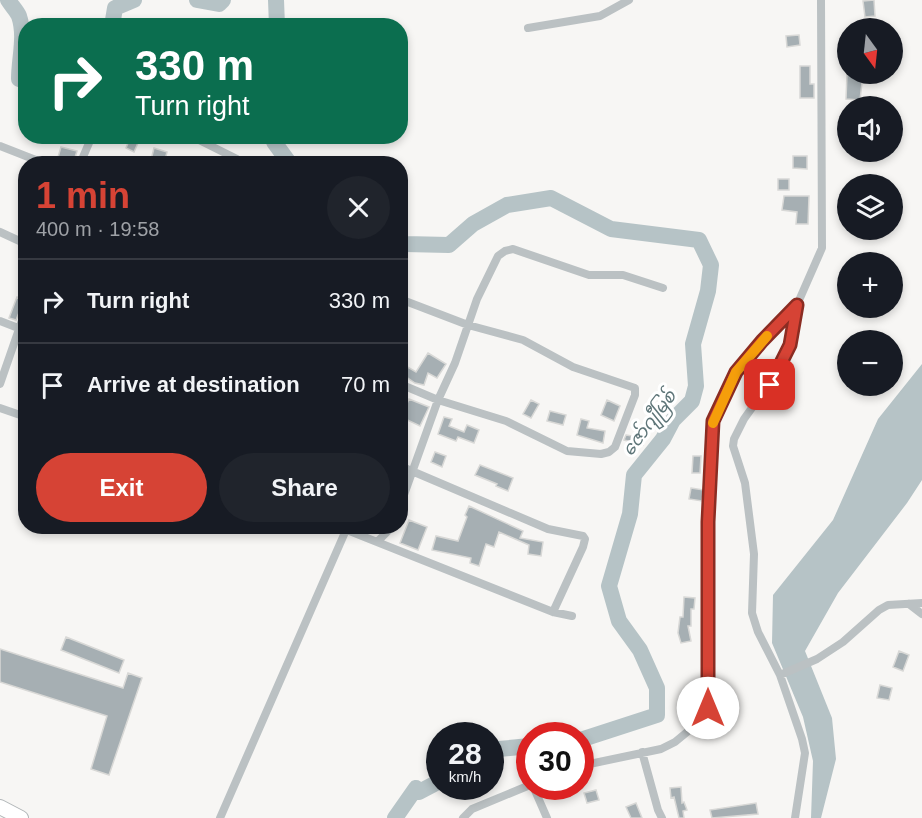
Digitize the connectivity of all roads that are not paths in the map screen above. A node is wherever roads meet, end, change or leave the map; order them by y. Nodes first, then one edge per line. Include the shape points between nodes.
1 (629, 0) edge
2 (821, 0) edge
3 (528, 28) dead end
4 (207, 144) edge
5 (0, 146) edge
6 (26, 156) edge
7 (231, 156) edge
8 (0, 232) edge
9 (18, 240) edge
10 (663, 288) dead end
11 (408, 302) edge
12 (797, 305) junction
13 (0, 321) edge
14 (468, 325) junction
15 (18, 328) edge
16 (18, 340) edge
17 (0, 384) edge
18 (408, 387) edge
19 (438, 400) junction
20 (0, 408) edge
21 (18, 414) edge
22 (408, 469) edge
23 (413, 471) junction
24 (408, 484) edge
25 (344, 534) edge
26 (356, 534) edge
27 (385, 534) edge
28 (377, 543) junction
29 (922, 603) edge
30 (909, 604) junction
31 (553, 612) junction
32 (922, 614) edge
33 (572, 616) dead end
34 (781, 674) junction
35 (642, 752) junction
36 (594, 763) edge
37 (516, 792) edge
38 (538, 800) edge
39 (0, 807) edge
40 (21, 818) edge
41 (220, 818) edge
42 (462, 818) edge
43 (546, 818) edge
44 (662, 818) edge
45 (795, 818) edge

1 - 3 street via 600,16
2 - 12 street via 822,248
4 - 7 street
5 - 6 street
8 - 9 street
10 - 14 street via 623,275 589,275 513,249 498,256
11 - 14 street
12 - 34 street via 790,345 779,370 734,439 745,483 754,554 752,613
12 - 35 street via 736,372 713,421 708,522 708,708 675,742
13 - 15 street
14 - 19 street
14 - 19 street via 524,340 573,367 635,388 636,395 615,447 601,454 567,451 506,421
16 - 17 street
18 - 19 street
19 - 23 street
20 - 21 street
22 - 23 street
23 - 24 street
23 - 31 street via 548,529 583,536 583,547
25 - 41 street
26 - 28 street
27 - 28 street
28 - 31 street
29 - 30 street
30 - 32 street
30 - 34 street via 879,610 843,642 812,662
31 - 33 street
34 - 45 street via 805,753
35 - 36 street
35 - 44 street
37 - 42 street via 472,809
38 - 43 street
39 - 40 highway

